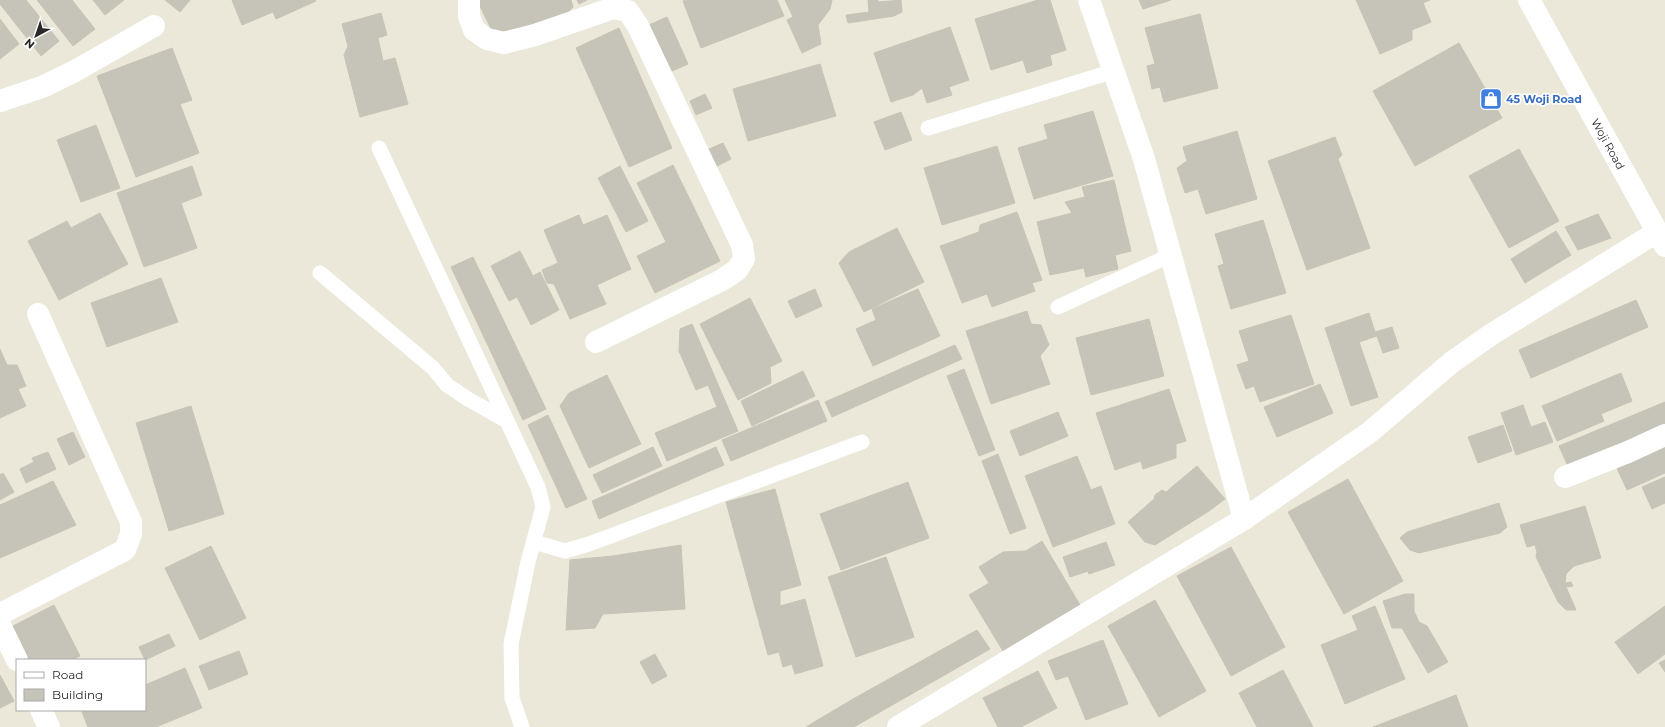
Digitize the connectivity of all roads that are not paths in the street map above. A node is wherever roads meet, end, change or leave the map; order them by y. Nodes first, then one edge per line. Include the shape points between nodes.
1 (468, 0) edge
2 (1089, 0) edge
3 (1529, 0) edge
4 (154, 26) dead end
5 (1114, 71) junction
6 (0, 101) edge
7 (928, 128) dead end
8 (378, 148) dead end
9 (1662, 236) edge
10 (1171, 255) junction
11 (320, 273) dead end
12 (1058, 307) dead end
13 (38, 314) dead end
14 (596, 342) dead end
15 (507, 421) junction
16 (1665, 435) edge
17 (862, 442) dead end
18 (1565, 477) dead end
19 (1244, 519) junction
20 (534, 542) junction
21 (0, 614) edge
22 (0, 625) edge
23 (17, 659) edge
24 (41, 711) edge
25 (49, 727) edge
26 (522, 727) edge
27 (898, 727) edge

1 - 14 street via 469,16 474,30 487,39 504,43 613,8 628,11 638,26 742,245 744,259 737,270 722,280
2 - 5 street
3 - 9 street, Woji Road
4 - 6 street via 75,71 42,87
5 - 7 lane
5 - 10 street via 1144,159
8 - 15 lane
9 - 19 street via 1492,334 1452,362 1370,432
10 - 12 lane
10 - 19 street
11 - 15 lane via 434,368 447,385
13 - 21 street via 131,522 131,534 125,550
15 - 20 lane via 538,488 543,507
16 - 18 street
17 - 20 lane via 589,544 565,551
19 - 27 street
20 - 26 lane via 511,644 512,698
22 - 23 street
24 - 25 street

